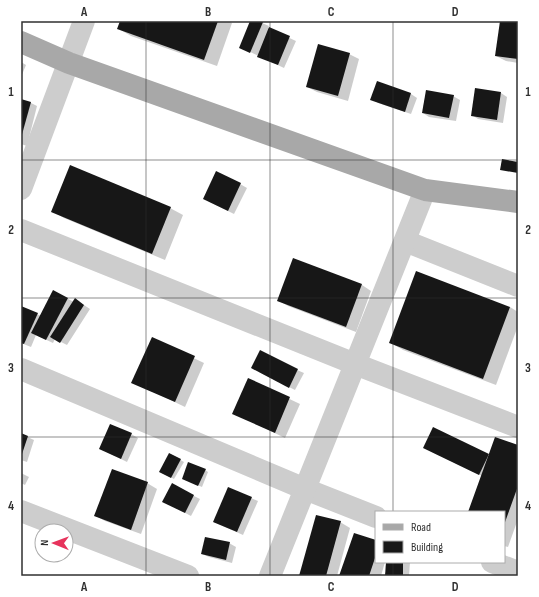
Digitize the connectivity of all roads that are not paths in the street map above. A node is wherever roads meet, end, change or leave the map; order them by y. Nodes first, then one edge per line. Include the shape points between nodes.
1 (84, 21) edge
2 (21, 42) edge
3 (69, 63) junction
4 (21, 189) edge
5 (425, 190) junction
6 (518, 202) edge
7 (21, 230) edge
8 (405, 241) junction
9 (518, 286) edge
10 (355, 364) junction
11 (21, 369) edge
12 (518, 427) edge
13 (305, 489) junction
14 (21, 511) edge
15 (375, 517) edge
16 (495, 563) edge
17 (518, 572) edge
18 (188, 576) edge
19 (270, 576) edge

1 - 3 street
2 - 3 main road
3 - 4 street
3 - 5 main road
5 - 6 main road
5 - 8 street
7 - 10 street
8 - 9 street
8 - 10 street
10 - 12 street
10 - 13 street
11 - 13 street
13 - 15 street
13 - 19 street
14 - 18 street
16 - 17 street

